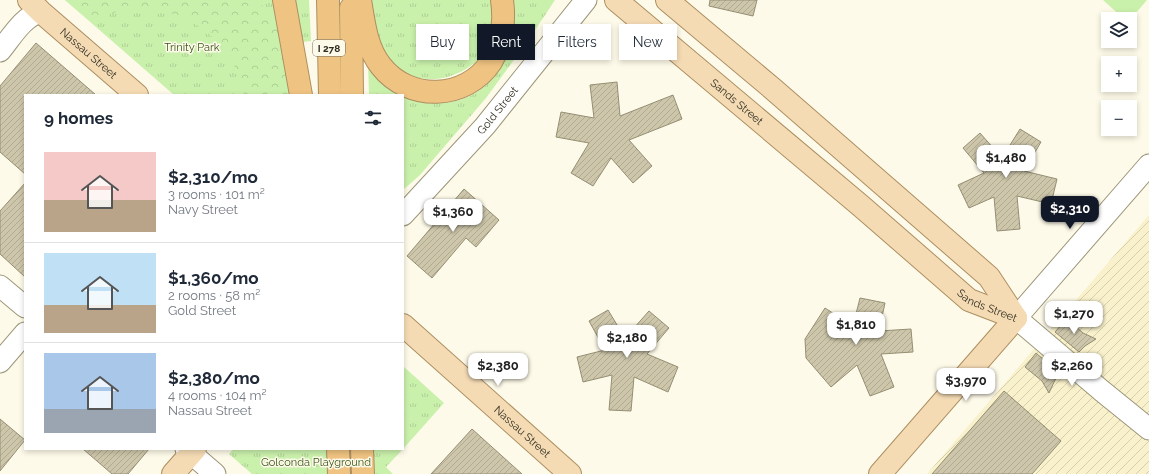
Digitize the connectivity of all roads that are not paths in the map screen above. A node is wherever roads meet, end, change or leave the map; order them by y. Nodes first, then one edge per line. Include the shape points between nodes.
1 (284, 0) edge
2 (328, 0) edge
3 (351, 0) edge
4 (360, 0) edge
5 (502, 0) edge
6 (586, 0) edge
7 (616, 0) edge
8 (668, 0) edge
9 (35, 6) edge
10 (0, 51) edge
11 (136, 94) edge
12 (301, 94) edge
13 (330, 94) edge
14 (352, 94) edge
15 (1149, 165) edge
16 (404, 213) edge
17 (0, 286) edge
18 (24, 306) edge
19 (1016, 318) junction
20 (404, 325) edge
21 (24, 334) edge
22 (0, 362) edge
23 (1149, 429) edge
24 (338, 450) edge
25 (362, 450) edge
26 (191, 451) edge
27 (173, 474) edge
28 (215, 474) edge
29 (339, 474) edge
30 (363, 474) edge
31 (570, 474) edge
32 (880, 474) edge

1 - 12 highway
2 - 13 highway, I 278
3 - 14 highway, I 278
4 - 5 highway via 368,42 381,66 389,75 415,90 441,92 473,81 490,62 497,51 503,24
6 - 16 street, Gold Street via 485,126
7 - 19 main road, Sands Street via 969,300
8 - 19 main road, Sands Street via 989,277
9 - 10 street via 35,13
9 - 11 main road, Nassau Street
15 - 19 street
17 - 18 street
19 - 23 street
19 - 32 main road
20 - 31 main road, Nassau Street
21 - 22 street
24 - 29 highway
25 - 30 highway
26 - 27 main road
26 - 28 street

